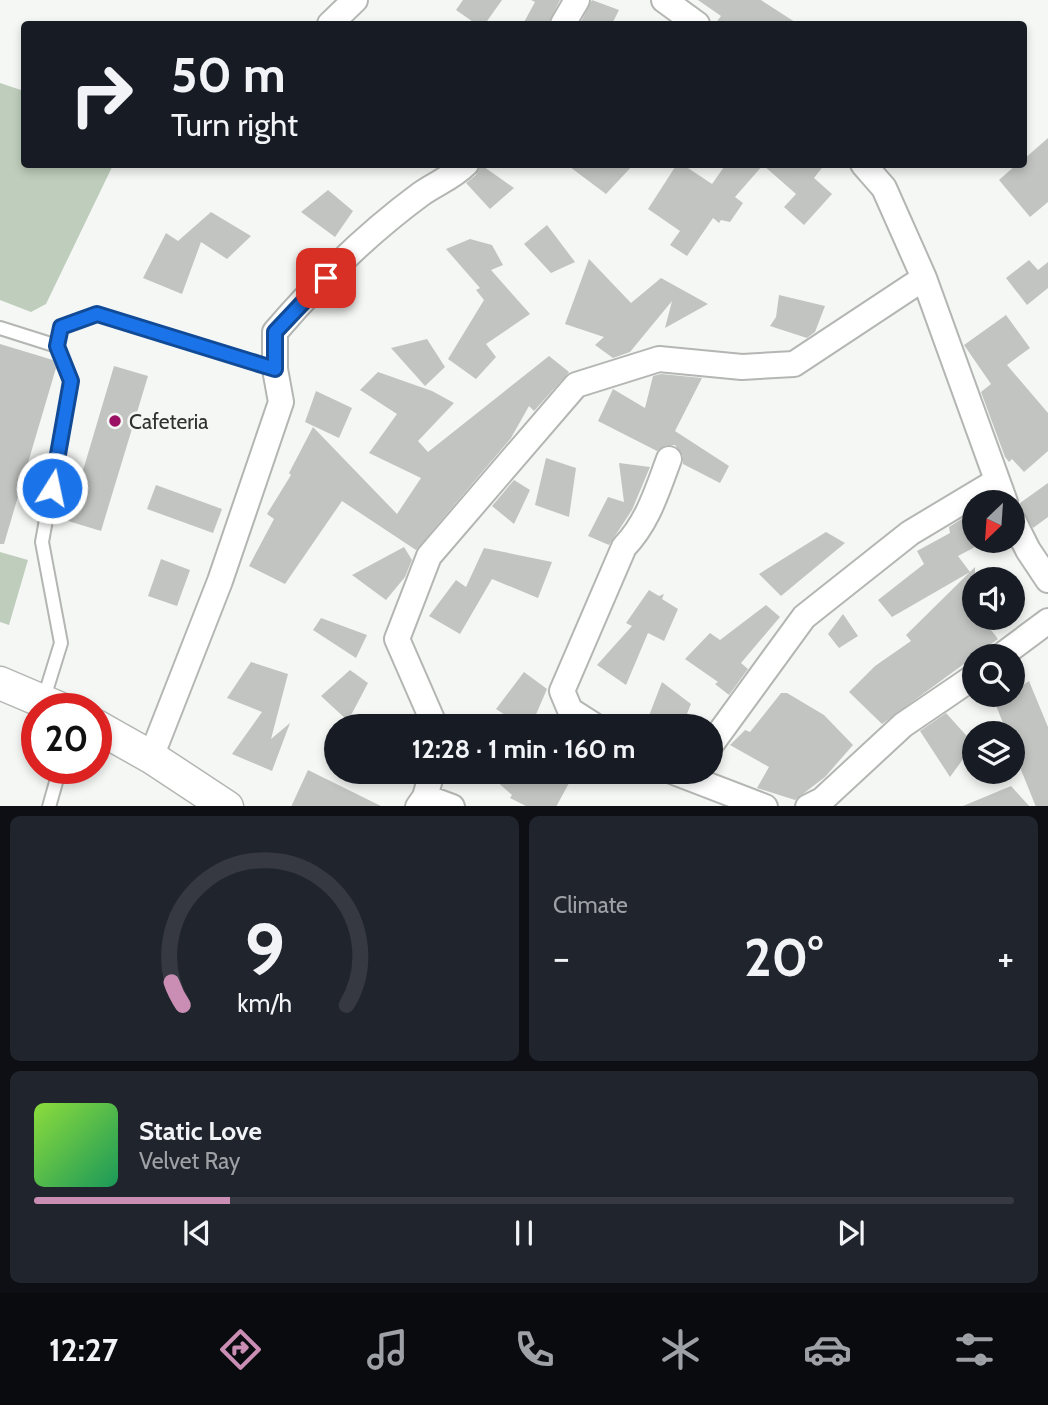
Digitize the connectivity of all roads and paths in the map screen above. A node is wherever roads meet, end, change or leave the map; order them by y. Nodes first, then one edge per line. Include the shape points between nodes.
1 (355, 0) edge
2 (578, 0) edge
3 (664, 0) edge
4 (333, 21) edge
5 (566, 21) edge
6 (693, 21) edge
7 (460, 168) edge
8 (866, 168) edge
9 (924, 278) junction
10 (0, 328) edge
11 (57, 346) junction
12 (275, 369) junction
13 (669, 459) dead end
14 (999, 490) edge
15 (962, 509) edge
16 (1026, 546) edge
17 (1048, 580) edge
18 (1048, 621) edge
19 (1017, 644) edge
20 (0, 683) edge
21 (962, 685) edge
22 (24, 693) edge
23 (54, 693) edge
24 (430, 714) edge
25 (576, 714) edge
26 (723, 728) edge
27 (112, 735) edge
28 (151, 757) junction
29 (55, 784) edge
30 (428, 784) edge
31 (710, 784) edge
32 (421, 802) edge
33 (49, 806) edge
34 (225, 806) edge
35 (446, 806) edge
36 (763, 806) edge
37 (810, 806) edge

1 - 4 street
2 - 5 street
3 - 6 street
7 - 12 street via 421,194 306,296 275,332
8 - 9 street via 884,188
9 - 14 street
9 - 24 street via 794,364 742,367 659,359 576,385 429,556 397,639
10 - 11 lane
11 - 12 lane via 61,327 97,314
11 - 23 lane via 71,381 43,542 61,643
12 - 28 street via 281,402 220,581
13 - 25 street via 649,514 624,547 562,691
15 - 26 street via 910,533 804,617
16 - 17 street
18 - 19 street
20 - 22 street
21 - 37 street via 903,725
27 - 28 street
28 - 34 street
29 - 33 lane
30 - 32 street
31 - 36 street
32 - 35 street

